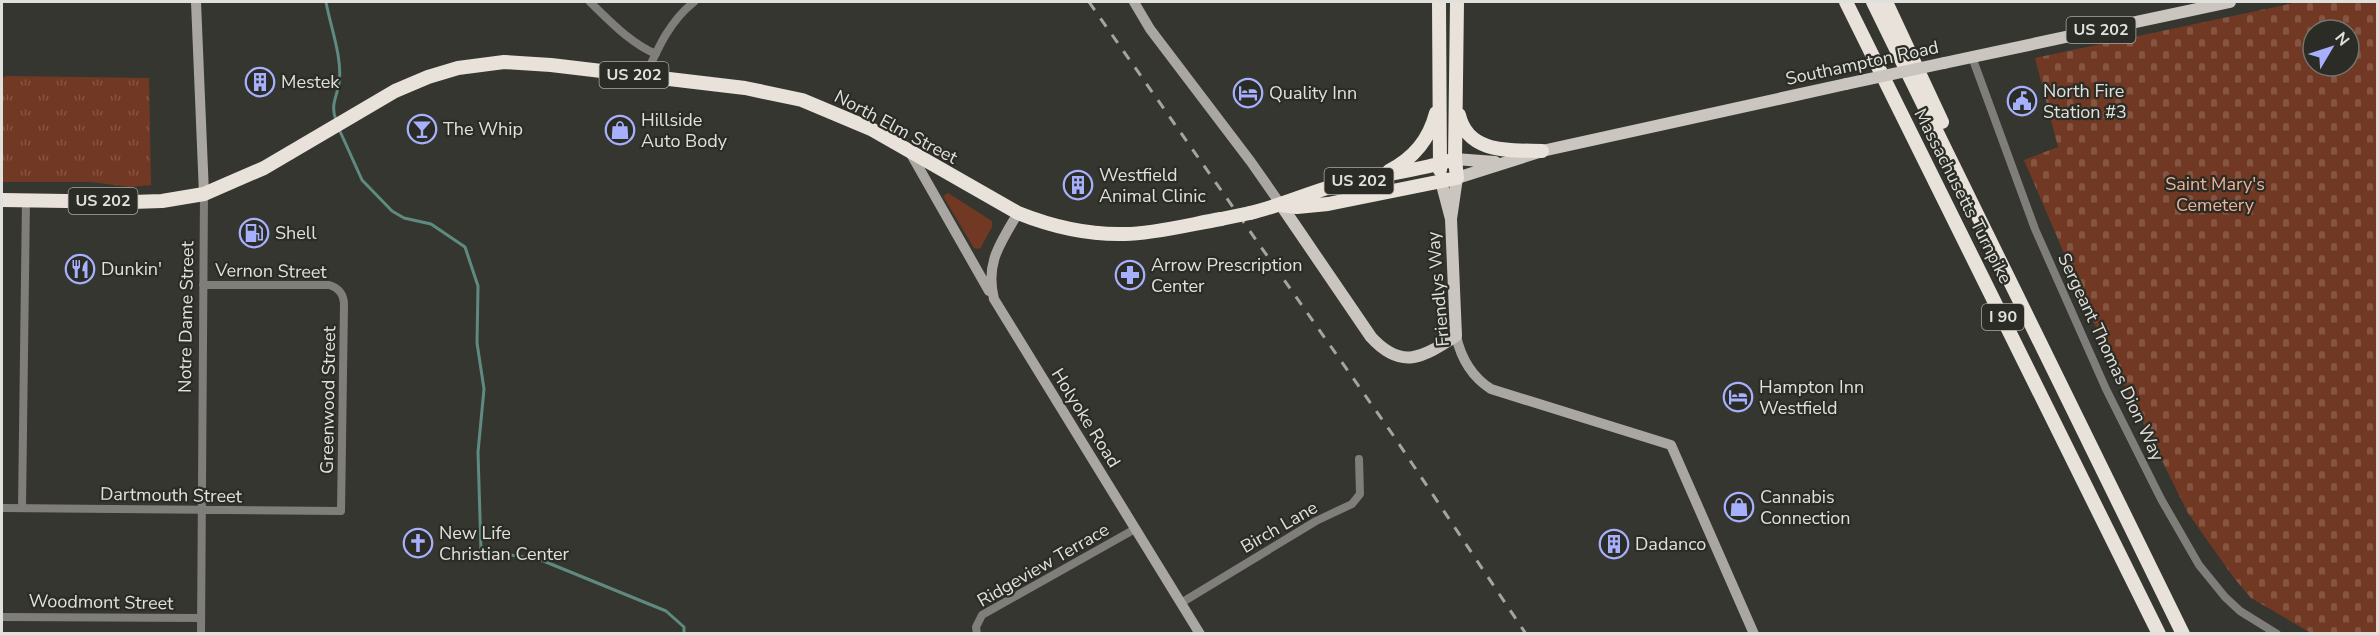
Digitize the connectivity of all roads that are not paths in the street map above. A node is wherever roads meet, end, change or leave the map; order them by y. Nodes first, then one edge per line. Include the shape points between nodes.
1 (196, 2) edge
2 (590, 2) edge
3 (694, 2) edge
4 (1134, 2) edge
5 (1439, 2) edge
6 (1457, 2) edge
7 (1841, 2) edge
8 (1846, 2) edge
9 (1873, 2) edge
10 (1886, 2) edge
11 (2230, 2) edge
12 (2192, 6) edge
13 (656, 54) junction
14 (1972, 57) junction
15 (1877, 65) junction
16 (645, 77) junction
17 (1441, 87) junction
18 (1456, 101) junction
19 (1542, 151) junction
20 (911, 154) junction
21 (1455, 159) junction
22 (1502, 163) junction
23 (1439, 164) junction
24 (1377, 177) junction
25 (1457, 178) junction
26 (1441, 182) junction
27 (204, 194) junction
28 (2, 200) edge
29 (26, 200) junction
30 (1281, 205) junction
31 (1018, 213) junction
32 (1221, 219) joint
33 (1451, 219) junction
34 (2012, 284) junction
35 (202, 285) junction
36 (339, 290) joint
37 (994, 299) junction
38 (1456, 336) junction
39 (1359, 459) dead end
40 (2, 508) edge
41 (22, 508) junction
42 (201, 510) junction
43 (341, 511) joint
44 (1135, 529) junction
45 (1181, 603) junction
46 (2, 616) edge
47 (201, 618) junction
48 (201, 633) edge
49 (977, 633) edge
50 (1200, 633) edge
51 (1754, 633) edge
52 (2159, 633) edge
53 (2183, 633) edge
54 (2277, 633) edge

1 - 27 street, Notre Dame Street
2 - 13 street via 622,32
3 - 13 street via 672,23
4 - 30 street via 1160,44
5 - 17 highway
6 - 18 highway, Friendlys Way
7 - 15 highway
8 - 15 highway, Massachusetts Turnpike / I 90
9 - 34 highway, Massachusetts Turnpike / I 90
10 - 34 highway via 1977,196
11 - 12 main road, Southampton Road / US 202
12 - 14 main road, Southampton Road / US 202
13 - 16 street
14 - 19 main road, Southampton Road / US 202, bridge
14 - 54 street, Sergeant Thomas Dion Way via 2035,229 2106,389 2161,499 2199,565 2225,597
15 - 52 highway, Massachusetts Turnpike / I 90
16 - 20 highway, North Elm Street / US 202 via 745,88 802,100 871,129
16 - 27 highway, North Elm Street / US 202 via 504,62 428,77 264,168
17 - 23 highway, Friendlys Way
17 - 24 highway via 1432,127 1424,142 1405,161
18 - 19 highway via 1463,128 1478,142 1501,150
18 - 21 highway, Friendlys Way
19 - 22 main road, Southampton Road / US 202
20 - 31 highway, North Elm Street / US 202
20 - 37 street
21 - 22 main road, Southampton Road / US 202
21 - 23 highway, Southampton Road / US 202
21 - 25 highway, Friendlys Way
22 - 25 main road, Southampton Road / US 202
23 - 24 highway, Southampton Road / US 202
23 - 26 highway, Friendlys Way
24 - 30 highway, Southampton Road / US 202 via 1336,185
25 - 26 highway, Southampton Road / US 202
25 - 33 main road, Friendlys Way
26 - 30 highway, Southampton Road / US 202 via 1312,206
26 - 33 main road, Friendlys Way
27 - 29 highway, North Elm Street / US 202 via 162,201
27 - 35 street, Notre Dame Street
28 - 29 highway, North Elm Street / US 202
29 - 41 street
30 - 32 highway, Southampton Road / US 202, bridge
30 - 38 main road via 1363,326 1388,353 1401,359 1418,356
31 - 32 highway, North Elm Street / US 202 via 1076,231 1127,234
31 - 37 street, Holyoke Road via 993,259 990,284
33 - 38 main road, Friendlys Way
34 - 53 highway, Massachusetts Turnpike / I 90
35 - 36 street, Vernon Street via 325,285
35 - 42 street, Notre Dame Street
36 - 43 street, Greenwood Street via 344,305
37 - 44 street, Holyoke Road
38 - 51 street, Friendlys Way via 1462,355 1491,389 1671,445
39 - 45 street, Birch Lane via 1360,494 1352,504
40 - 41 street, Dartmouth Street
41 - 42 street, Dartmouth Street
42 - 43 street, Dartmouth Street
42 - 47 street, Notre Dame Street
44 - 45 street, Holyoke Road
44 - 49 street, Ridgeview Terrace via 982,615
45 - 50 street, Holyoke Road
46 - 47 street, Woodmont Street
47 - 48 street, Notre Dame Street

